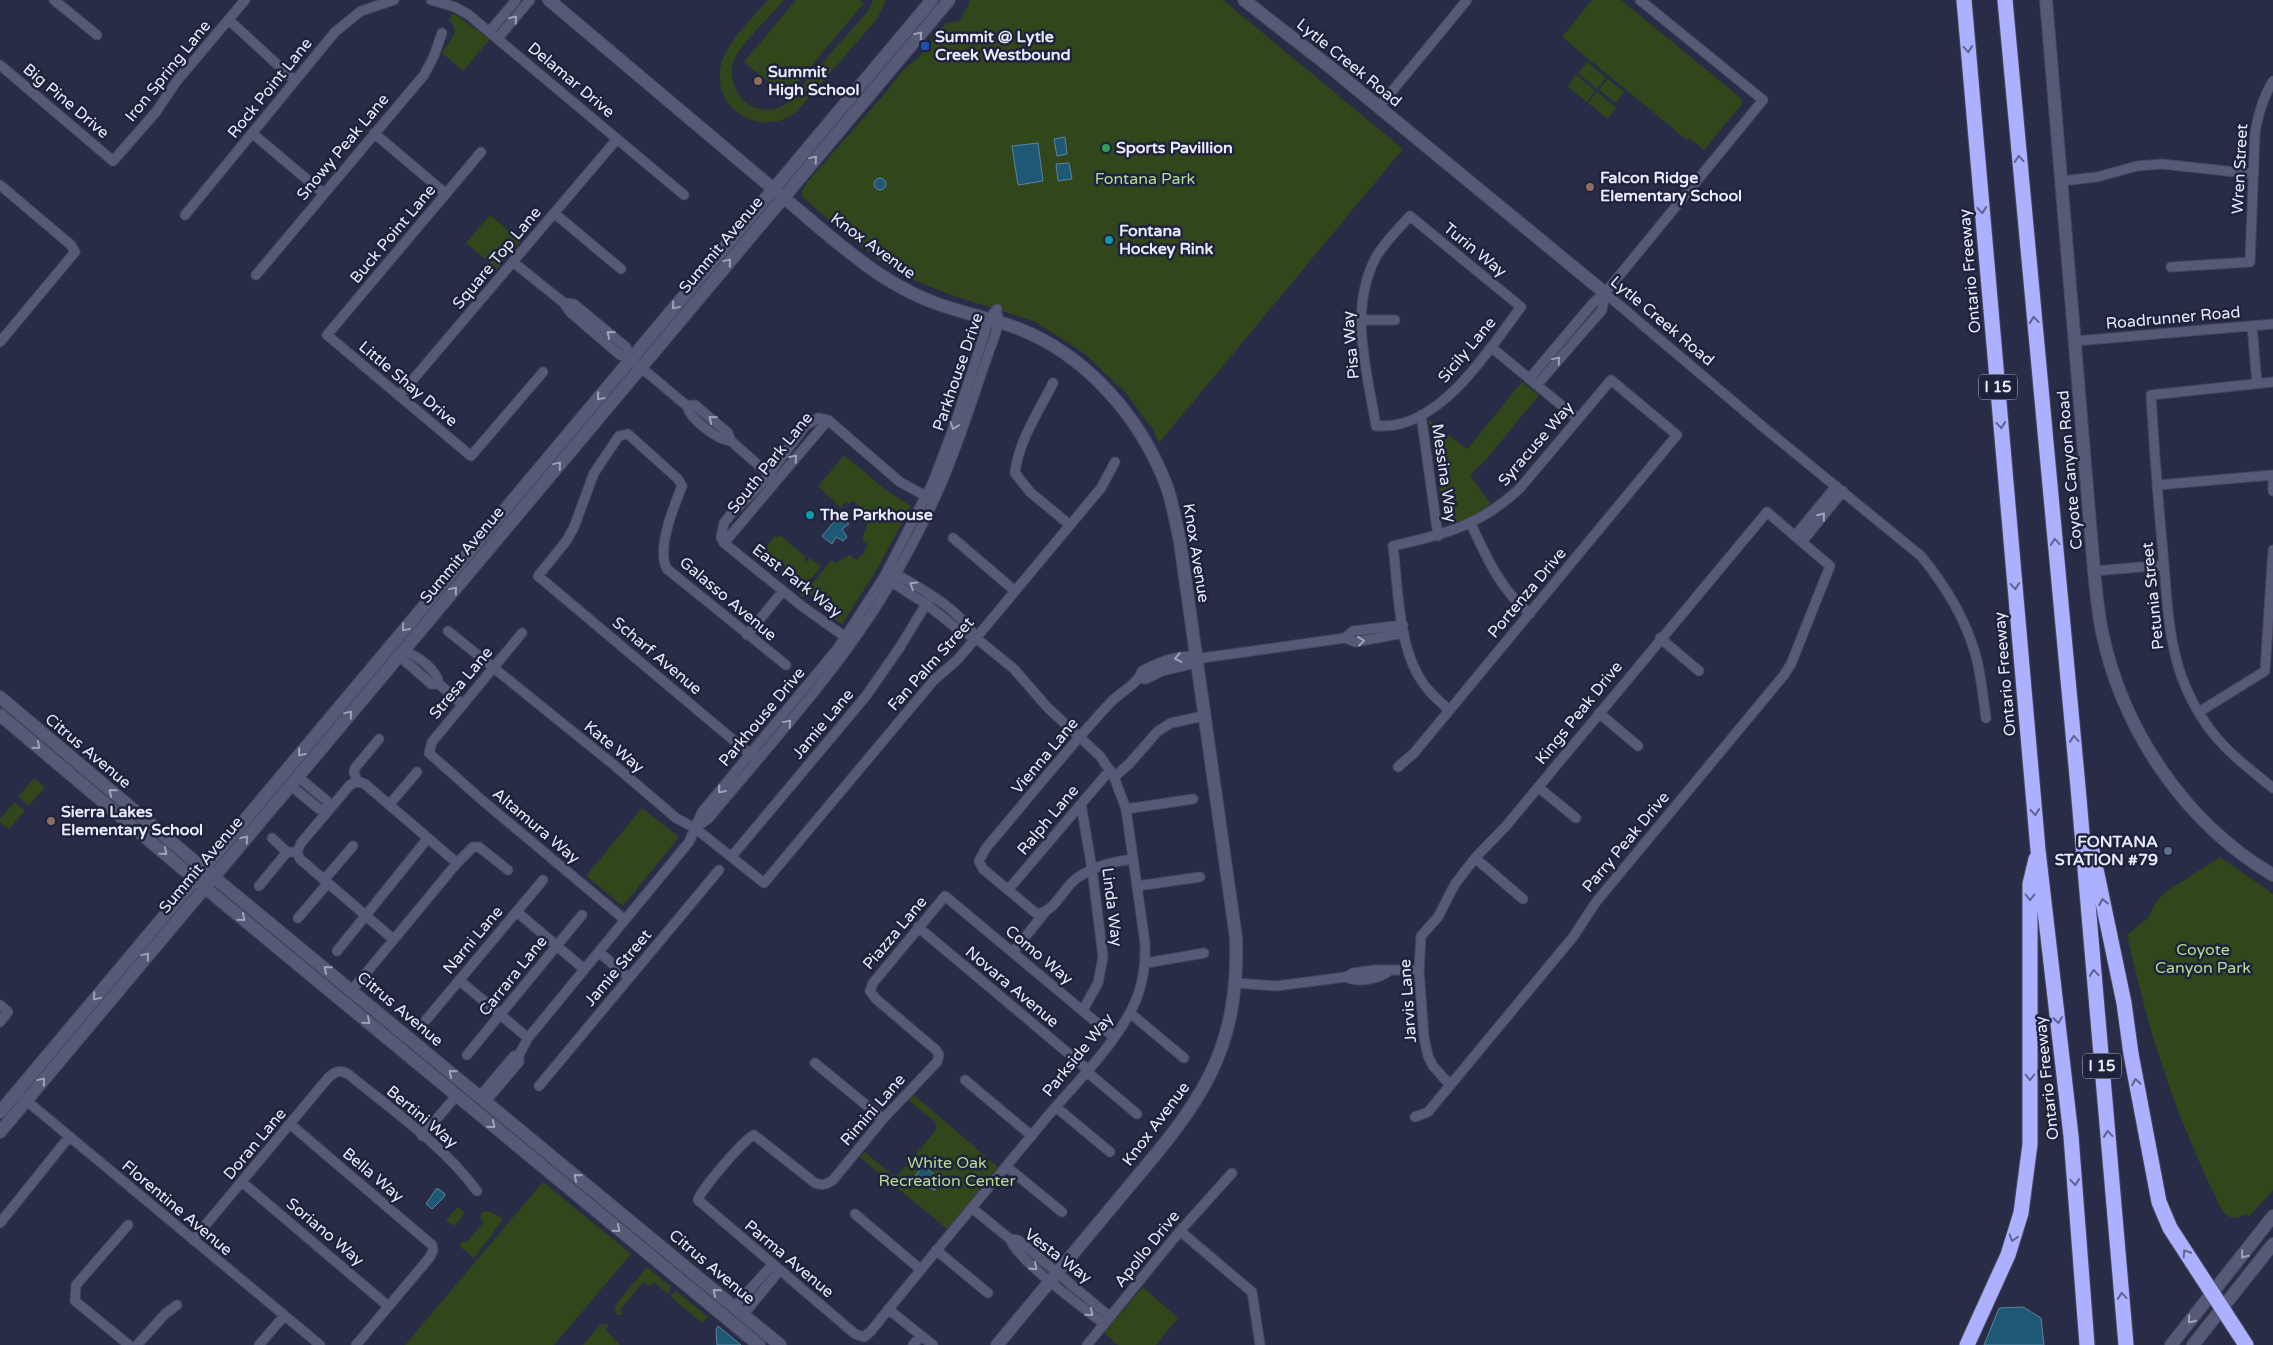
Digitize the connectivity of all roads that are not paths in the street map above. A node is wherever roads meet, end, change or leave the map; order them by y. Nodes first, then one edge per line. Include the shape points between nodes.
1 (54, 0) edge
2 (245, 0) edge
3 (394, 0) edge
4 (431, 0) edge
5 (516, 0) edge
6 (530, 0) edge
7 (549, 0) edge
8 (932, 0) edge
9 (949, 0) edge
10 (1244, 0) edge
11 (1467, 0) edge
12 (1640, 0) edge
13 (1964, 0) edge
14 (2005, 0) edge
15 (2046, 0) edge
16 (229, 20) junction
17 (490, 31) junction
18 (442, 33) dead end
19 (97, 35) dead end
20 (498, 38) junction
21 (0, 65) edge
22 (294, 80) junction
23 (2273, 81) edge
24 (1379, 107) junction
25 (252, 133) junction
26 (374, 133) junction
27 (617, 139) junction
28 (481, 152) dead end
29 (113, 161) joint
30 (2254, 174) junction
31 (2061, 181) junction
32 (0, 185) edge
33 (778, 192) junction
34 (323, 193) junction
35 (446, 194) junction
36 (684, 195) dead end
37 (554, 213) junction
38 (185, 215) dead end
39 (1410, 216) joint
40 (513, 262) junction
41 (2171, 267) dead end
42 (621, 269) dead end
43 (256, 275) dead end
44 (1605, 293) junction
45 (1522, 307) joint
46 (994, 320) junction
47 (1361, 320) junction
48 (1395, 320) dead end
49 (2273, 324) edge
50 (2252, 326) junction
51 (327, 335) joint
52 (2076, 341) junction
53 (0, 342) edge
54 (1491, 347) junction
55 (636, 363) junction
56 (543, 372) dead end
57 (1533, 382) junction
58 (2273, 382) edge
59 (1053, 383) dead end
60 (2257, 383) junction
61 (399, 396) junction
62 (1420, 416) junction
63 (1578, 419) junction
64 (828, 420) junction
65 (1376, 426) joint
66 (1677, 435) joint
67 (1115, 462) dead end
68 (2273, 475) edge
69 (773, 477) junction
70 (2157, 485) junction
71 (1839, 489) junction
72 (2273, 491) edge
73 (930, 498) junction
74 (1471, 524) junction
75 (1070, 525) junction
76 (1438, 536) junction
77 (953, 538) dead end
78 (1799, 539) junction
79 (724, 543) joint
80 (2273, 550) edge
81 (2164, 565) junction
82 (2094, 571) junction
83 (890, 575) junction
84 (538, 576) joint
85 (783, 591) junction
86 (1015, 591) junction
87 (929, 600) junction
88 (1530, 614) junction
89 (1404, 629) junction
90 (448, 631) dead end
91 (522, 634) dead end
92 (747, 635) junction
93 (976, 638) junction
94 (1660, 638) junction
95 (849, 639) junction
96 (402, 651) junction
97 (1198, 659) junction
98 (786, 665) dead end
99 (493, 668) junction
100 (1699, 671) dead end
101 (0, 697) edge
102 (462, 704) junction
103 (1449, 710) junction
104 (2199, 712) junction
105 (1599, 713) junction
106 (0, 715) edge
107 (1204, 716) junction
108 (1986, 718) dead end
109 (1081, 737) junction
110 (379, 739) dead end
111 (1638, 746) dead end
112 (429, 753) joint
113 (754, 757) junction
114 (1398, 767) dead end
115 (417, 772) dead end
116 (1112, 773) junction
117 (294, 781) junction
118 (357, 781) junction
119 (1538, 787) junction
120 (2078, 787) junction
121 (2273, 788) edge
122 (318, 794) junction
123 (1193, 799) dead end
124 (311, 803) junction
125 (1081, 804) junction
126 (389, 805) junction
127 (1126, 809) junction
128 (329, 810) junction
129 (1576, 818) dead end
130 (695, 828) junction
131 (272, 838) dead end
132 (428, 838) junction
133 (353, 846) dead end
134 (2038, 850) junction
135 (287, 852) junction
136 (297, 852) junction
137 (732, 856) junction
138 (1133, 858) junction
139 (1475, 858) junction
140 (457, 863) junction
141 (1092, 869) junction
142 (508, 870) dead end
143 (719, 870) dead end
144 (208, 872) junction
145 (2273, 875) edge
146 (1200, 877) dead end
147 (543, 880) dead end
148 (326, 881) junction
149 (200, 883) junction
150 (764, 884) joint
151 (259, 886) dead end
152 (1137, 886) junction
153 (1008, 890) junction
154 (945, 896) joint
155 (1522, 899) dead end
156 (1048, 910) junction
157 (517, 912) junction
158 (365, 914) junction
159 (582, 915) dead end
160 (298, 918) dead end
161 (624, 919) junction
162 (918, 927) junction
163 (1421, 936) joint
164 (393, 938) junction
165 (557, 946) junction
166 (336, 951) dead end
167 (599, 952) junction
168 (1013, 952) junction
169 (1204, 953) dead end
170 (1146, 963) junction
171 (584, 969) junction
172 (1419, 970) junction
173 (630, 978) junction
174 (459, 980) junction
175 (1236, 983) junction
176 (352, 990) junction
177 (0, 1005) edge
178 (1083, 1010) junction
179 (1130, 1013) junction
180 (501, 1015) junction
181 (426, 1020) dead end
182 (0, 1022) edge
183 (1114, 1037) junction
184 (528, 1038) junction
185 (467, 1055) dead end
186 (939, 1055) joint
187 (1184, 1058) dead end
188 (815, 1063) dead end
189 (1087, 1070) junction
190 (342, 1071) joint
191 (965, 1080) dead end
192 (1450, 1085) junction
193 (539, 1086) dead end
194 (457, 1095) junction
195 (21, 1096) junction
196 (483, 1098) junction
197 (1056, 1107) junction
198 (0, 1112) edge
199 (1137, 1114) dead end
200 (1415, 1117) dead end
201 (883, 1119) junction
202 (290, 1124) junction
203 (0, 1132) edge
204 (422, 1136) junction
205 (1032, 1136) junction
206 (70, 1137) junction
207 (1110, 1152) dead end
208 (1007, 1166) junction
209 (1232, 1173) dead end
210 (242, 1182) junction
211 (477, 1191) dead end
212 (698, 1200) joint
213 (972, 1208) junction
214 (1062, 1212) dead end
215 (855, 1214) dead end
216 (2273, 1216) edge
217 (0, 1223) edge
218 (128, 1225) dead end
219 (1180, 1231) junction
220 (193, 1240) junction
221 (2273, 1244) edge
222 (936, 1250) junction
223 (777, 1267) junction
224 (920, 1269) junction
225 (1054, 1277) junction
226 (988, 1293) dead end
227 (2212, 1294) junction
228 (1084, 1295) junction
229 (1077, 1302) junction
230 (178, 1305) dead end
231 (388, 1306) junction
232 (2222, 1308) junction
233 (888, 1309) junction
234 (739, 1311) junction
235 (284, 1316) junction
236 (1107, 1320) junction
237 (921, 1336) junction
238 (864, 1337) joint
239 (129, 1345) edge
240 (137, 1345) edge
241 (259, 1345) edge
242 (320, 1345) edge
243 (356, 1345) edge
244 (759, 1345) edge
245 (780, 1345) edge
246 (913, 1345) edge
247 (933, 1345) edge
248 (997, 1345) edge
249 (1087, 1345) edge
250 (1260, 1345) edge
251 (1967, 1345) edge
252 (2087, 1345) edge
253 (2126, 1345) edge
254 (2170, 1345) edge
255 (2193, 1345) edge
256 (2246, 1345) edge

1 - 19 street
2 - 16 street, Iron Spring Lane
3 - 22 street, Rock Point Lane via 361,11 350,19
4 - 17 street, Delamar Drive via 455,6
5 - 17 street
20 -> 6 street
7 - 33 main road, Knox Avenue
8 - 33 main road, Summit Avenue
33 -> 9 main road, Summit Avenue
10 - 24 main road, Lytle Creek Road
11 - 24 street
12 - 44 street via 1763,100
13 -> 134 highway, Ontario Freeway / I 15
120 -> 14 highway, I 15
15 - 31 main road, Coyote Canyon Road
16 - 22 street
16 - 29 street, Iron Spring Lane
17 - 20 street, Delamar Drive
18 - 26 street, Snowy Peak Lane via 424,74
20 - 27 street, Delamar Drive
21 - 29 street, Big Pine Drive
22 - 25 street, Rock Point Lane
23 - 30 street, Wren Street via 2258,116
24 - 44 main road, Lytle Creek Road
25 - 34 street
25 - 38 street, Rock Point Lane
26 - 34 street, Snowy Peak Lane
26 - 35 street
27 - 36 street, Delamar Drive
27 - 37 street, Square Top Lane
28 - 35 street, Buck Point Lane
30 - 31 street via 2162,164
30 - 41 street, Wren Street via 2250,262
31 - 52 main road, Coyote Canyon Road
32 - 53 street via 71,245 75,252
33 - 46 main road, Knox Avenue via 890,282 937,304
33 - 55 main road, Summit Avenue
34 - 43 street, Snowy Peak Lane
35 - 51 street, Buck Point Lane
37 - 40 street, Square Top Lane
37 - 42 street
39 - 45 street, Turin Way
39 - 47 street, Pisa Way via 1392,235 1367,276
40 - 55 street via 564,303 570,312 589,323 620,355
40 - 61 street, Square Top Lane
44 - 57 street via 1602,310 1581,325
44 - 71 street, Lytle Creek Road
45 - 54 street, Sicily Lane
46 - 73 street, Parkhouse Drive via 955,450
46 - 97 main road, Knox Avenue via 1043,341 1080,366 1124,411 1149,448 1173,507
47 - 48 street
47 - 65 street, Pisa Way
49 - 50 street, Roadrunner Road
50 - 52 street, Roadrunner Road
50 - 60 street
51 - 61 street, Little Shay Drive
52 - 82 main road, Coyote Canyon Road
54 - 57 street
54 - 62 street, Sicily Lane via 1460,385
55 - 69 street via 687,406 694,405 728,433 731,441
96 -> 55 main road, Summit Avenue
55 -> 144 main road, Summit Avenue
56 - 61 street, Little Shay Drive via 471,456
57 - 63 street
58 - 60 street
59 - 75 street via 1016,462 1015,474 1030,492
60 - 70 street, Petunia Street via 2151,394
62 - 65 street, Sicily Lane via 1396,425
62 - 76 street, Messina Way
63 - 66 street, Syracuse Way via 1611,380
63 - 74 street, Syracuse Way via 1520,488
69 -> 64 street, South Park Lane
64 - 69 street, South Park Lane via 818,418 805,426 788,446
64 - 73 street via 900,482
66 - 88 street, Portenza Drive
67 - 75 street, Fan Palm Street via 1101,488
68 - 70 street
68 - 72 street
69 - 79 street, South Park Lane via 724,523 721,537
70 - 81 street, Petunia Street
71 - 78 street
71 - 108 street, Lytle Creek Road via 1921,556 1934,572 1964,622 1976,654
73 - 83 street, Parkhouse Drive
74 - 76 street, Syracuse Way
74 - 88 street via 1494,572
75 - 86 street, Fan Palm Street
76 - 89 street, Syracuse Way via 1392,546
77 - 86 street
78 - 94 street, Kings Peak Drive via 1766,512
78 - 192 street, Parry Peak Drive via 1830,566 1784,675 1596,902 1574,937
79 - 85 street, East Park Way
80 - 104 street via 2265,671
81 - 82 street
81 - 104 street, Petunia Street via 2173,651 2180,674
82 - 145 main road, Coyote Canyon Road via 2110,664 2141,737 2200,817 2239,852
83 - 87 street, Parkside Way
83 - 95 street, Parkhouse Drive
84 - 92 street, Galasso Avenue via 567,540 594,473 619,436 628,434 682,486 668,520 663,562 667,569
84 - 113 street, Scharf Avenue
85 - 92 street
85 - 95 street, East Park Way
86 - 93 street, Fan Palm Street
87 - 93 street, Parkside Way via 960,631
87 - 137 street, Jamie Lane via 866,696
88 - 103 street, Portenza Drive
89 - 97 street, Vienna Lane via 1355,642 1345,638
89 - 103 street via 1409,656 1418,676 1430,693
90 - 99 street, Kate Way
91 - 99 street, Stresa Lane
92 - 98 street, Galasso Avenue
93 - 109 street, Parkside Way via 1014,669 1048,708
93 - 150 street, Fan Palm Street via 934,680
94 - 100 street
94 - 105 street, Kings Peak Drive
95 - 113 street, Parkhouse Drive
96 - 102 street via 406,662 431,684 439,684
117 -> 96 main road, Summit Avenue
97 - 107 main road, Knox Avenue
97 - 109 street, Vienna Lane via 1146,679 1140,678 1110,702
99 - 102 street, Stresa Lane
99 - 130 street, Kate Way via 676,818
144 -> 101 main road, Citrus Avenue
102 - 112 street, Stresa Lane via 432,742
103 - 114 street, Portenza Drive via 1414,753
104 - 121 street, Petunia Street via 2229,751
105 - 111 street
105 - 119 street, Kings Peak Drive
106 -> 149 main road, Citrus Avenue
107 - 116 street, Ralph Lane via 1171,723 1158,731 1129,764
107 - 175 main road, Knox Avenue via 1236,938
109 - 116 street, Parkside Way
109 - 153 street, Vienna Lane via 986,848 979,861
110 - 118 street via 355,768
112 - 161 street, Altamura Way
113 - 130 street, Parkhouse Drive via 702,812
115 - 126 street
116 - 125 street, Ralph Lane
116 - 127 street, Parkside Way
117 - 122 street
117 - 124 street
144 -> 117 main road, Summit Avenue
118 - 126 street
118 - 128 street
119 - 129 street
119 - 139 street, Kings Peak Drive
227 -> 120 highway via 2170,1228 2159,1202 2132,1063 2124,1003
253 -> 120 highway, I 15
122 - 124 street
122 - 128 street via 326,801
123 - 127 street
124 - 128 street
125 - 141 street, Linda Way
125 - 153 street, Ralph Lane
126 - 132 street
127 - 138 street, Parkside Way
128 - 136 street
130 - 137 street, Kate Way
130 - 161 street, Parkhouse Drive via 689,842
131 - 135 street
132 - 140 street
132 - 158 street
133 - 148 street
134 -> 251 highway via 2030,884 2030,1144 2022,1205 2008,1255
134 -> 252 highway, Ontario Freeway / I 15 via 2071,1136
135 - 136 street
135 - 151 street
136 - 148 street via 300,859
137 - 150 street, Kate Way
138 - 141 street
138 - 152 street, Parkside Way
139 - 155 street
139 - 163 street, Kings Peak Drive via 1454,884 1438,917
140 - 142 street via 472,848 479,846
140 - 164 street
141 - 156 street via 1068,885
141 - 178 street, Linda Way via 1103,956 1098,983
143 - 173 street, Jamie Street
144 - 149 main road, Summit Avenue
176 -> 144 main road, Citrus Avenue
146 - 152 street
147 - 157 street, Narni Lane
148 - 158 street
148 - 160 street
149 -> 194 main road, Citrus Avenue
149 - 195 main road, Summit Avenue
152 - 170 street, Parkside Way
153 - 156 street via 1037,914
154 - 162 street, Piazza Lane
154 - 168 street, Como Way
156 - 168 street
157 - 165 street
157 - 174 street, Narni Lane
158 - 164 street
158 - 166 street
159 - 165 street, Carrara Lane
161 - 167 street, Parkhouse Drive
162 - 186 street, Piazza Lane via 870,991
162 - 189 street, Novara Avenue
163 - 172 street, Jarvis Lane
164 - 176 street
165 - 171 street
165 - 180 street, Carrara Lane
167 - 171 street, Parkhouse Drive
167 - 173 street
168 - 178 street, Como Way
169 - 170 street
170 - 179 street, Parkside Way via 1143,981
171 - 184 street, Parkhouse Drive
172 - 175 street via 1353,973 1346,977 1276,986
172 - 192 street, Jarvis Lane via 1428,1056
173 - 193 street, Jamie Street
174 - 180 street
174 - 181 street, Narni Lane
175 - 225 main road, Knox Avenue via 1224,1044 1199,1097 1169,1139
196 -> 176 main road, Citrus Avenue
177 - 182 street via 8,1012
178 - 183 street, Como Way
179 - 183 street, Parkside Way
179 - 187 street
180 - 184 street
180 - 185 street, Carrara Lane
183 - 189 street, Parkside Way
184 - 196 street, Parkhouse Drive via 519,1055 520,1062
186 - 201 street, Rimini Lane via 937,1062
188 - 201 street
189 - 197 street, Parkside Way
189 - 199 street, Novara Avenue
190 - 202 street, Doran Lane via 328,1078
190 - 204 street, Bertini Way
191 - 205 street
192 - 200 street, Parry Peak Drive via 1428,1112
194 - 204 street
194 -> 244 main road, Citrus Avenue
195 - 198 main road, Summit Avenue
195 - 203 main road, Summit Avenue
195 - 206 street, Florentine Avenue
234 -> 196 main road, Citrus Avenue
197 - 205 street, Parkside Way
197 - 207 street
201 - 212 street, Rimini Lane via 833,1180 820,1185 754,1134 742,1144
202 - 210 street, Doran Lane
202 - 231 street, Bella Way via 428,1240 433,1250 430,1257
204 - 211 street, Bertini Way via 462,1171
205 - 208 street, Parkside Way
206 - 217 street
206 - 220 street, Florentine Avenue
208 - 213 street, Parkside Way
208 - 214 street
209 - 219 street, Apollo Drive
210 - 220 street, Doran Lane
210 - 231 street, Soriano Way
212 - 223 street, Parma Avenue
213 - 222 street, Parkside Way
213 - 225 street, Vesta Way via 1010,1239 1012,1246
215 - 224 street
216 -> 227 main road
218 - 239 street via 76,1285 75,1301
219 - 236 street, Apollo Drive
219 - 250 street via 1252,1292
220 - 235 street, Florentine Avenue
221 - 232 main road
222 - 224 street, Parkside Way
222 - 226 street
223 - 234 street
223 - 238 street, Parma Avenue via 855,1334
224 - 233 street, Parkside Way
225 - 228 street, Vesta Way
225 - 229 street, Vesta Way
225 - 248 main road, Knox Avenue
227 - 232 highway
227 -> 254 main road
228 - 229 street
228 - 236 street, Vesta Way
229 -> 236 street, Vesta Way
230 - 240 street via 165,1314
231 - 243 street
232 - 255 main road
232 - 256 highway
233 - 237 street
233 - 238 street, Parkside Way
234 - 245 main road, Citrus Avenue
235 - 241 street
235 - 242 street, Florentine Avenue
236 - 249 street, Apollo Drive
237 - 246 street
237 - 247 street

